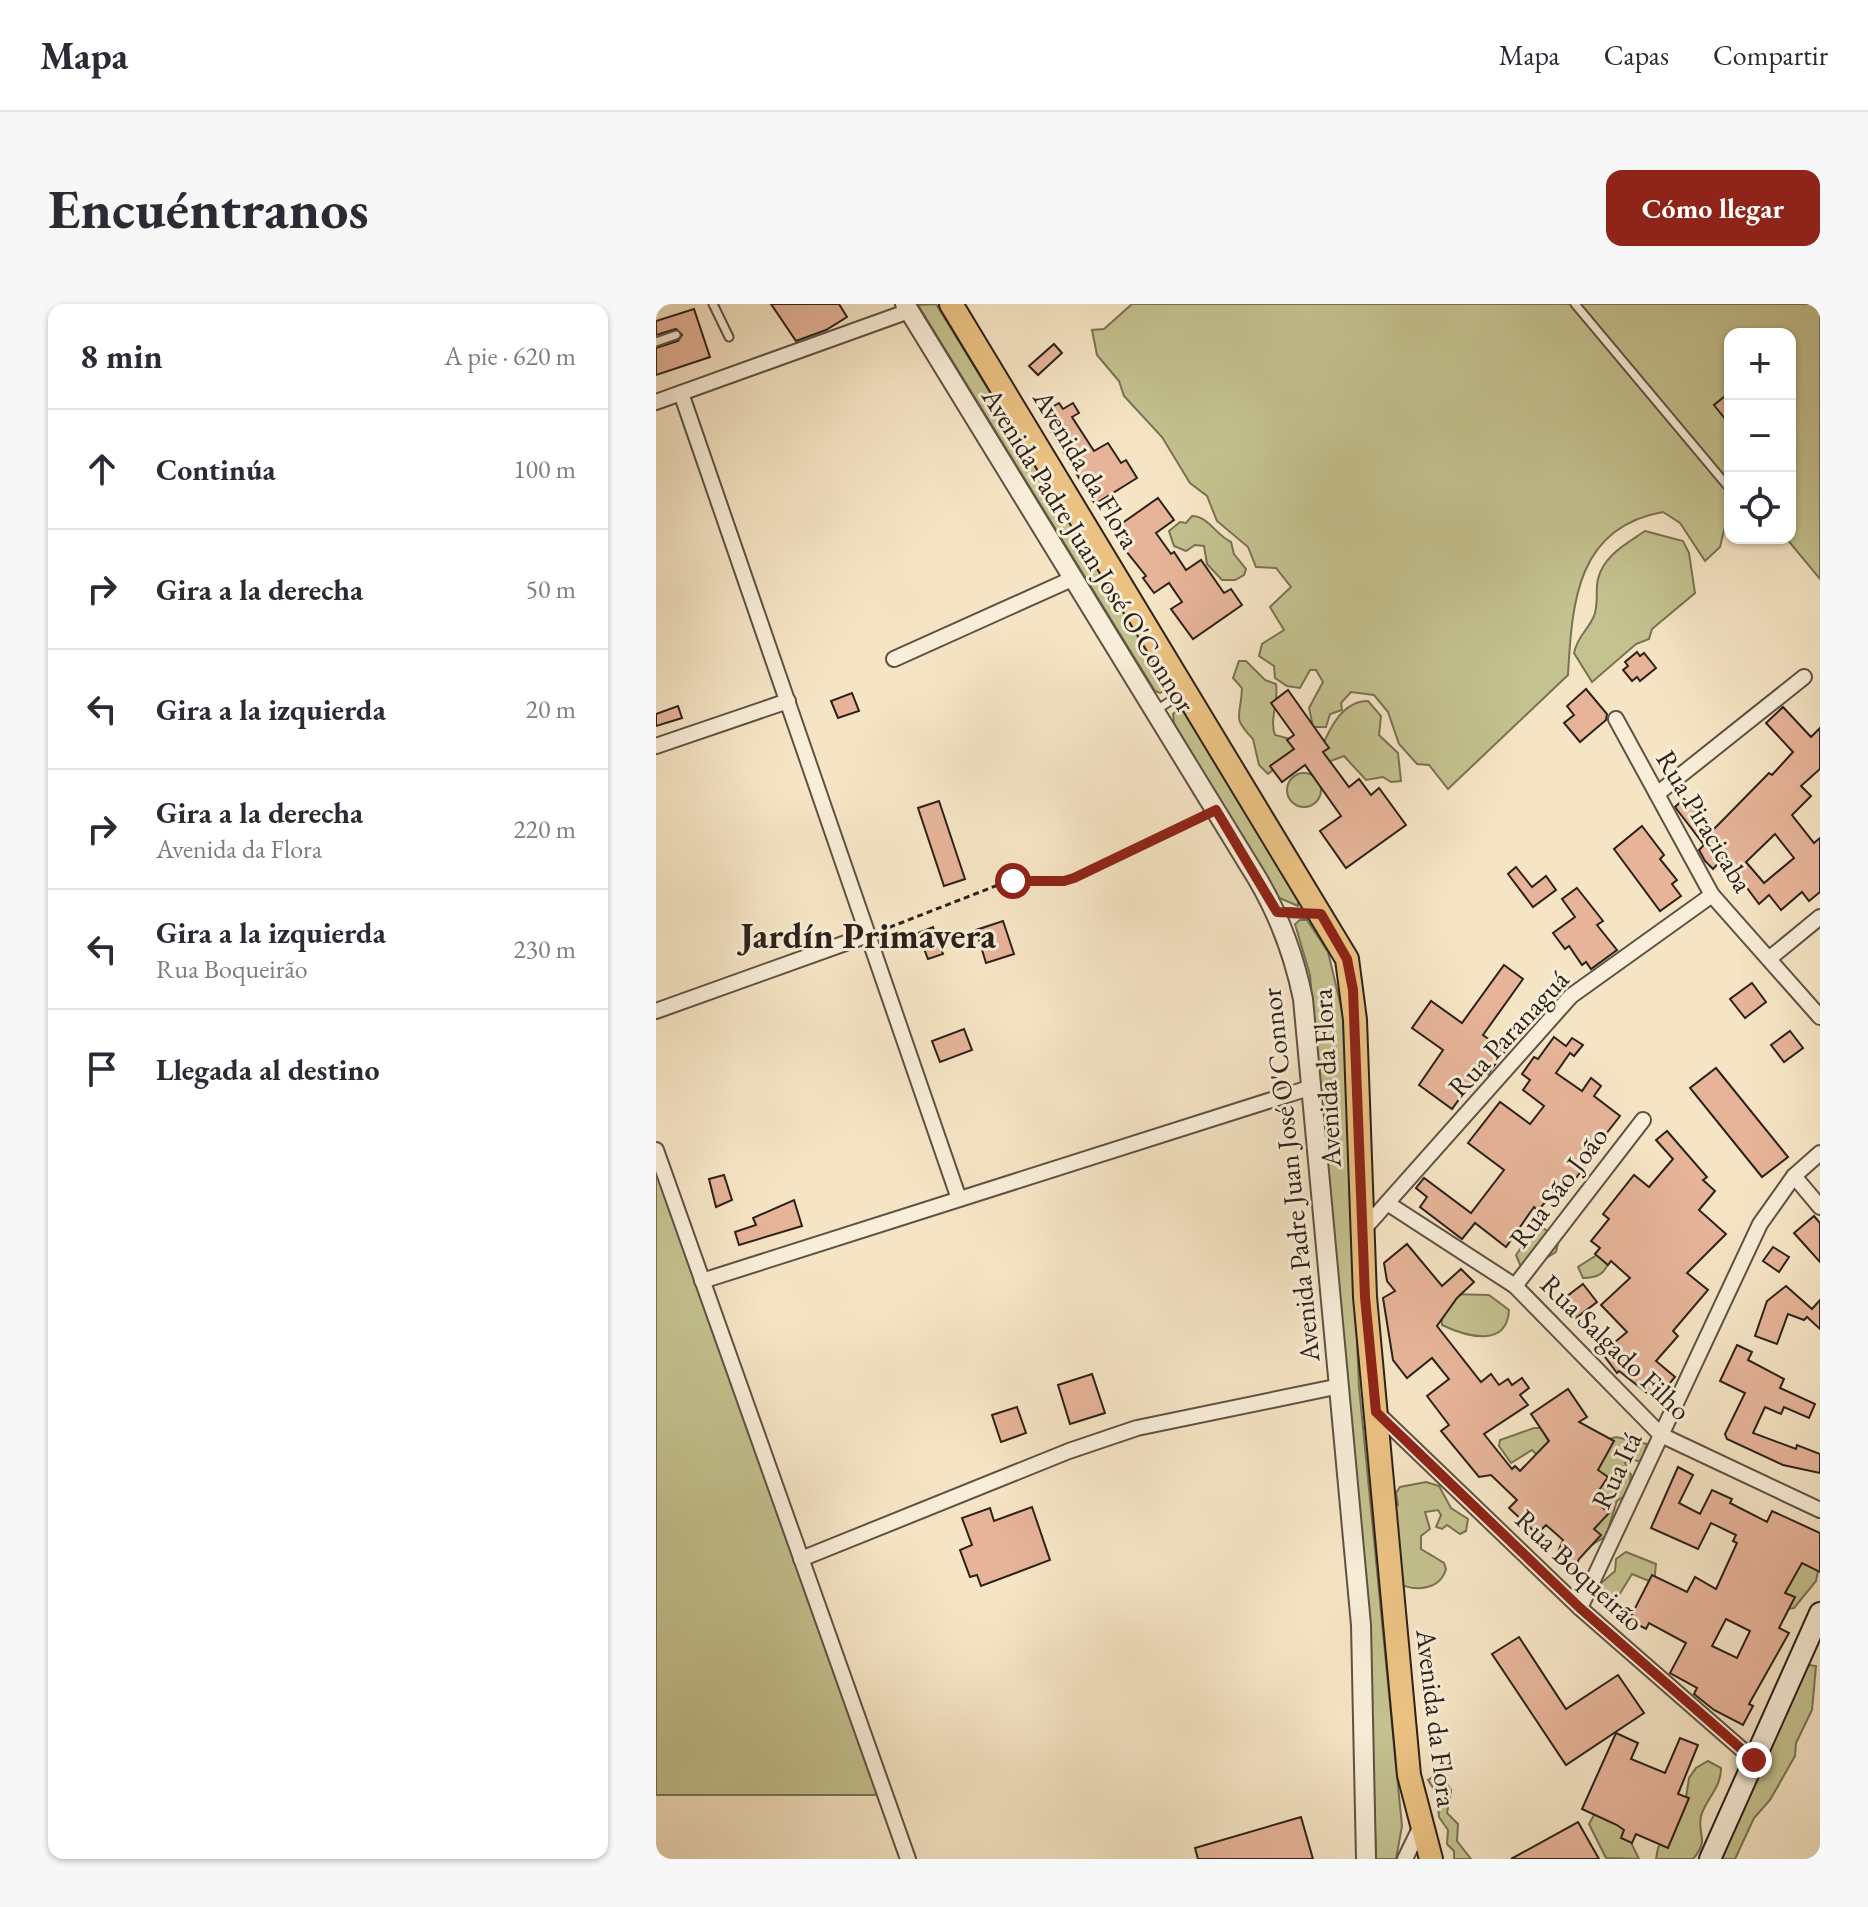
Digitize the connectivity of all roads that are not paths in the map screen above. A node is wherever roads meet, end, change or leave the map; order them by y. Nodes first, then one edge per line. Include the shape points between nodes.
1 (713, 304) edge
2 (951, 304) edge
3 (1575, 304) edge
4 (907, 308) edge
5 (676, 335) dead end
6 (729, 337) dead end
7 (656, 342) edge
8 (681, 393) junction
9 (656, 402) edge
10 (1724, 482) edge
11 (1074, 578) junction
12 (894, 659) dead end
13 (1804, 677) dead end
14 (1186, 691) junction
15 (788, 701) junction
16 (1155, 711) junction
17 (1616, 719) dead end
18 (656, 746) edge
19 (1657, 794) junction
20 (1712, 895) junction
21 (1277, 912) junction
22 (1321, 914) junction
23 (1820, 917) edge
24 (868, 935) junction
25 (1770, 958) junction
26 (656, 1011) edge
27 (1820, 1017) edge
28 (1309, 1088) junction
29 (1643, 1120) dead end
30 (656, 1150) edge
31 (1820, 1153) edge
32 (1794, 1176) junction
33 (959, 1199) junction
34 (1387, 1203) junction
35 (1820, 1207) edge
36 (1363, 1230) junction
37 (702, 1281) junction
38 (1515, 1286) junction
39 (1340, 1386) junction
40 (1376, 1412) junction
41 (1661, 1435) junction
42 (1820, 1510) edge
43 (801, 1559) junction
44 (1580, 1608) junction
45 (1820, 1613) edge
46 (1754, 1760) junction
47 (1421, 1826) junction
48 (908, 1859) edge
49 (1366, 1859) edge
50 (1405, 1859) edge
51 (1431, 1859) edge
52 (1710, 1859) edge

1 - 6 lane
2 - 14 main road, Avenida da Flora
3 - 10 lane
4 - 8 street
4 - 11 street, Avenida Padre Juan José O'Connor
5 - 7 lane
8 - 9 street
8 - 15 street
11 - 12 street
11 - 16 street, Avenida Padre Juan José O'Connor
13 - 19 street
14 - 16 lane
14 - 22 main road, Avenida da Flora
15 - 18 street
15 - 24 street
16 - 21 street, Avenida Padre Juan José O'Connor
17 - 19 street, Rua Piracicaba
19 - 20 street, Rua Piracicaba
20 - 25 street, Rua Piracicaba
20 - 34 street, Rua Paranaguá via 1571,996
21 - 22 lane
21 - 28 street, Avenida Padre Juan José O'Connor via 1303,999
22 - 36 main road, Avenida da Flora via 1347,959 1353,990
23 - 25 street
24 - 26 street
24 - 33 street
25 - 27 street, Rua Piracicaba
28 - 33 street
28 - 39 street, Avenida Padre Juan José O'Connor
29 - 38 street, Rua São João
30 - 37 street
31 - 32 street, Rua Itá
32 - 35 street
32 - 41 street, Rua Itá via 1760,1224
33 - 37 street
34 - 36 street, Rua Paranaguá
34 - 38 street, Rua Salgado Filho
36 - 40 main road, Avenida da Flora
37 - 43 street
38 - 41 street, Rua Salgado Filho
39 - 43 street via 1137,1428
39 - 49 street, Avenida Padre Juan José O'Connor via 1361,1625
40 - 44 street, Rua Boqueirão
40 - 47 main road, Avenida da Flora via 1409,1775
41 - 42 street, Rua Salgado Filho
41 - 44 street, Rua Itá
43 - 48 street
44 - 46 street, Rua Boqueirão
45 - 46 main road
46 - 52 main road
47 - 50 street
47 - 51 main road, Avenida da Flora

